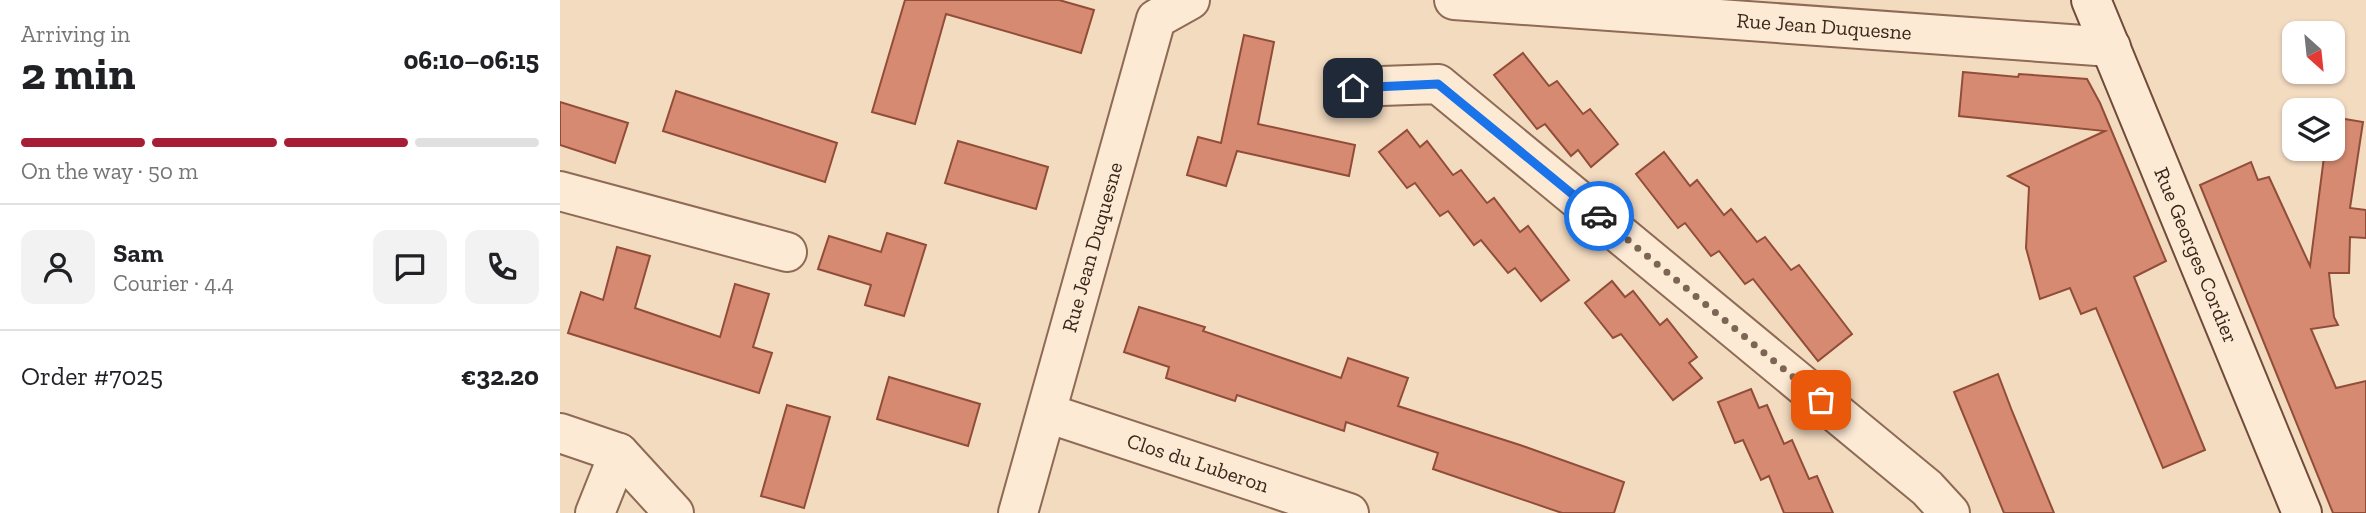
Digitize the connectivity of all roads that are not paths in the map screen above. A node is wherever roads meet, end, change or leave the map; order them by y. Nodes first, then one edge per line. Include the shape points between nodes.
1 (1190, 0) edge
2 (1454, 0) edge
3 (2091, 0) edge
4 (2110, 47) junction
5 (1353, 88) dead end
6 (560, 191) edge
7 (787, 252) dead end
8 (1047, 413) junction
9 (560, 433) edge
10 (619, 453) junction
11 (595, 513) edge
12 (674, 513) edge
13 (1018, 513) edge
14 (1349, 513) edge
15 (1950, 513) edge
16 (2302, 513) edge

1 - 8 street, Rue Jean Duquesne via 1156,19
2 - 4 street, Rue Jean Duquesne
3 - 4 street, Rue Georges Cordier
4 - 16 street, Rue Georges Cordier
5 - 15 street via 1438,84 1927,488
6 - 7 street
8 - 13 street, Rue Jean Duquesne
8 - 14 street, Clos du Luberon
9 - 10 street
10 - 11 street
10 - 12 street

